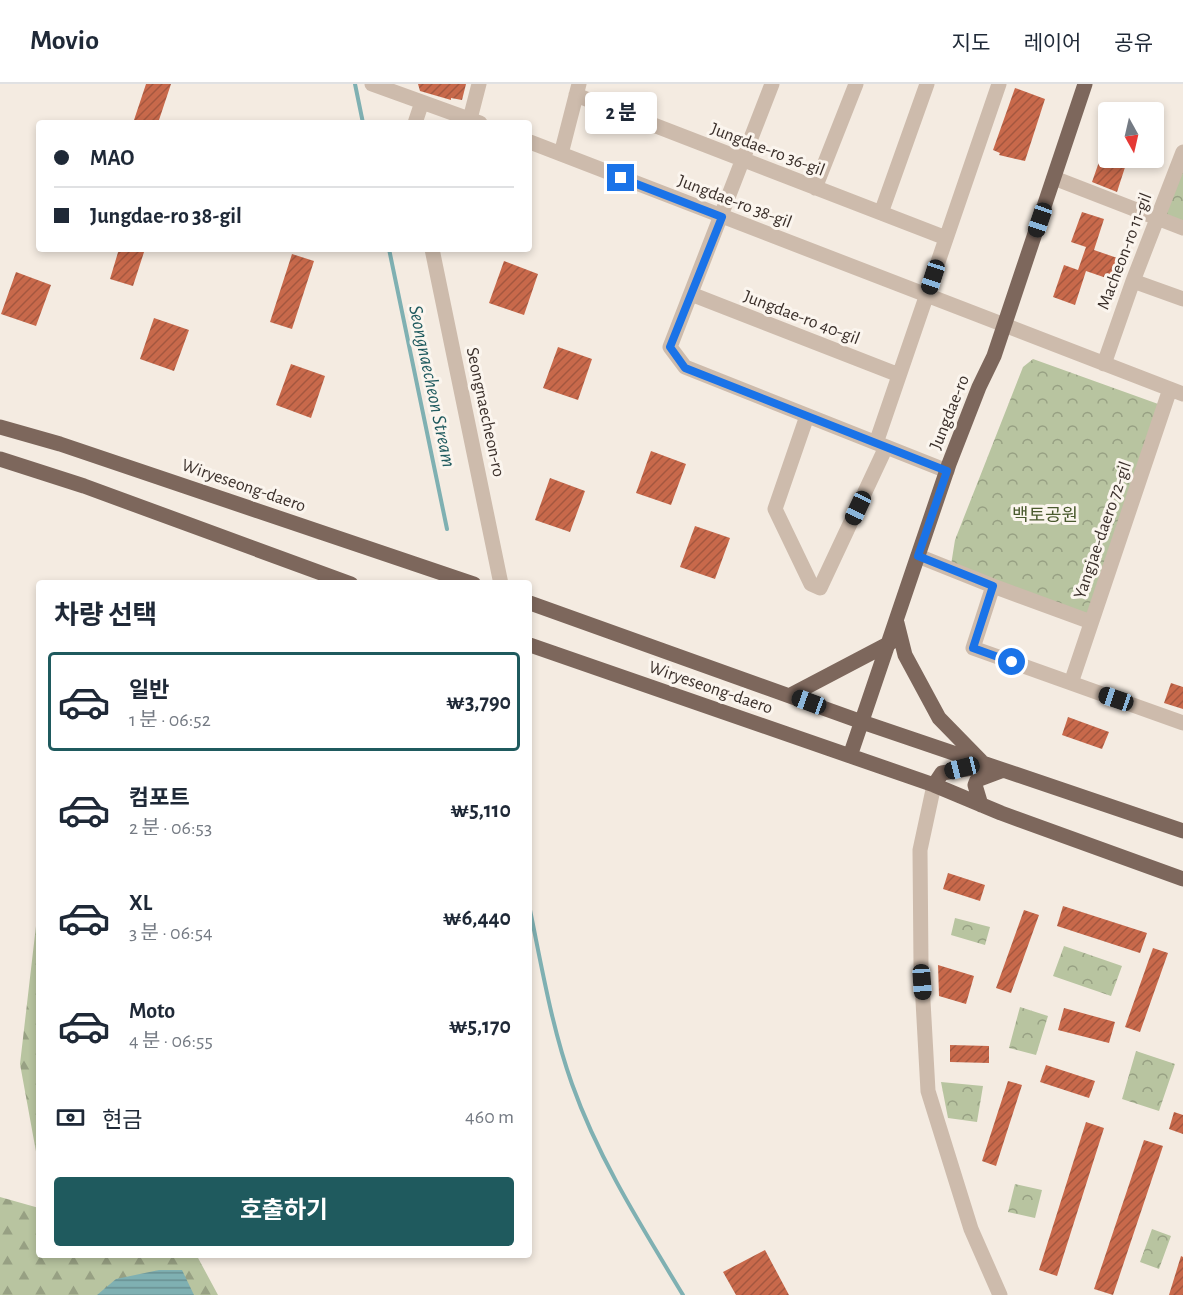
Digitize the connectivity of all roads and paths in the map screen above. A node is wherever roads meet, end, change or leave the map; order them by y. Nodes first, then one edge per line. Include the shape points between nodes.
1 (372, 84) edge
2 (479, 84) edge
3 (772, 84) edge
4 (856, 84) edge
5 (927, 84) edge
6 (999, 84) edge
7 (1085, 84) edge
8 (578, 90) edge
9 (403, 92) edge
10 (422, 102) junction
11 (416, 120) edge
12 (472, 120) edge
13 (475, 120) edge
14 (532, 143) edge
15 (1183, 152) edge
16 (561, 154) junction
17 (743, 160) junction
18 (1054, 178) junction
19 (815, 188) junction
20 (881, 213) junction
21 (722, 217) junction
22 (1157, 218) junction
23 (1183, 228) edge
24 (946, 238) junction
25 (433, 252) edge
26 (1133, 281) junction
27 (691, 294) junction
28 (927, 297) junction
29 (1183, 299) edge
30 (1004, 327) junction
31 (1104, 364) junction
32 (899, 375) junction
33 (1177, 392) edge
34 (807, 416) junction
35 (4, 427) edge
36 (881, 445) junction
37 (0, 459) edge
38 (947, 471) junction
39 (918, 556) junction
40 (340, 580) edge
41 (462, 580) edge
42 (500, 580) edge
43 (993, 586) junction
44 (532, 604) edge
45 (897, 622) junction
46 (1091, 622) junction
47 (890, 643) junction
48 (532, 646) edge
49 (1071, 683) junction
50 (791, 695) junction
51 (862, 722) junction
52 (1183, 723) edge
53 (850, 756) junction
54 (992, 766) junction
55 (934, 785) junction
56 (981, 805) junction
57 (1183, 831) edge
58 (1183, 879) edge
59 (1000, 1295) edge

1 - 9 street
2 - 13 street
3 - 17 street
4 - 19 street
5 - 20 street
6 - 24 street
7 - 18 main road, Jungdae-ro
8 - 16 street
8 - 17 street, Jungdae-ro 36-gil
9 - 10 street
10 - 11 street
10 - 12 street
14 - 16 street, Jungdae-ro 38-gil
15 - 22 street, Macheon-ro 11-gil
16 - 21 street, Jungdae-ro 38-gil
17 - 19 street, Jungdae-ro 36-gil
17 - 21 street
18 - 22 street
18 - 30 main road, Jungdae-ro
19 - 20 street, Jungdae-ro 36-gil
20 - 24 street, Jungdae-ro 36-gil
21 - 27 street
21 - 28 street, Jungdae-ro 38-gil
22 - 23 street
22 - 26 street, Macheon-ro 11-gil
24 - 28 street
25 - 42 street, Seongnaecheon-ro
26 - 29 street
26 - 31 street, Macheon-ro 11-gil
27 - 32 street, Jungdae-ro 40-gil
27 - 34 street via 670,347 685,368
28 - 30 street, Jungdae-ro 38-gil
28 - 32 street
30 - 31 street, Yangjae-daero 72-gil
30 - 38 main road, Jungdae-ro
31 - 33 street, Yangjae-daero 72-gil
32 - 36 street
33 - 46 street, Yangjae-daero 72-gil
34 - 36 street
34 - 36 street via 775,509 811,584 820,588
35 - 41 main road, Wiryeseong-daero
36 - 38 street
37 - 40 main road
38 - 39 main road, Jungdae-ro
39 - 43 street
39 - 45 main road, Jungdae-ro
43 - 46 street
43 - 49 street via 973,648
44 - 50 main road, Wiryeseong-daero
45 - 47 main road, Jungdae-ro
45 - 54 main road via 905,656 939,718
46 - 49 street, Yangjae-daero 72-gil
47 - 50 main road
47 - 51 main road, Jungdae-ro
48 - 53 main road, Wiryeseong-daero
49 - 52 street
50 - 51 main road, Wiryeseong-daero
51 - 53 main road, Jungdae-ro
51 - 54 main road, Wiryeseong-daero
53 - 55 main road, Wiryeseong-daero
54 - 55 main road via 942,773
54 - 56 main road via 975,785
54 - 57 main road, Wiryeseong-daero
55 - 56 main road, Wiryeseong-daero
55 - 59 street via 920,850 928,1091 971,1229
56 - 58 main road, Wiryeseong-daero

